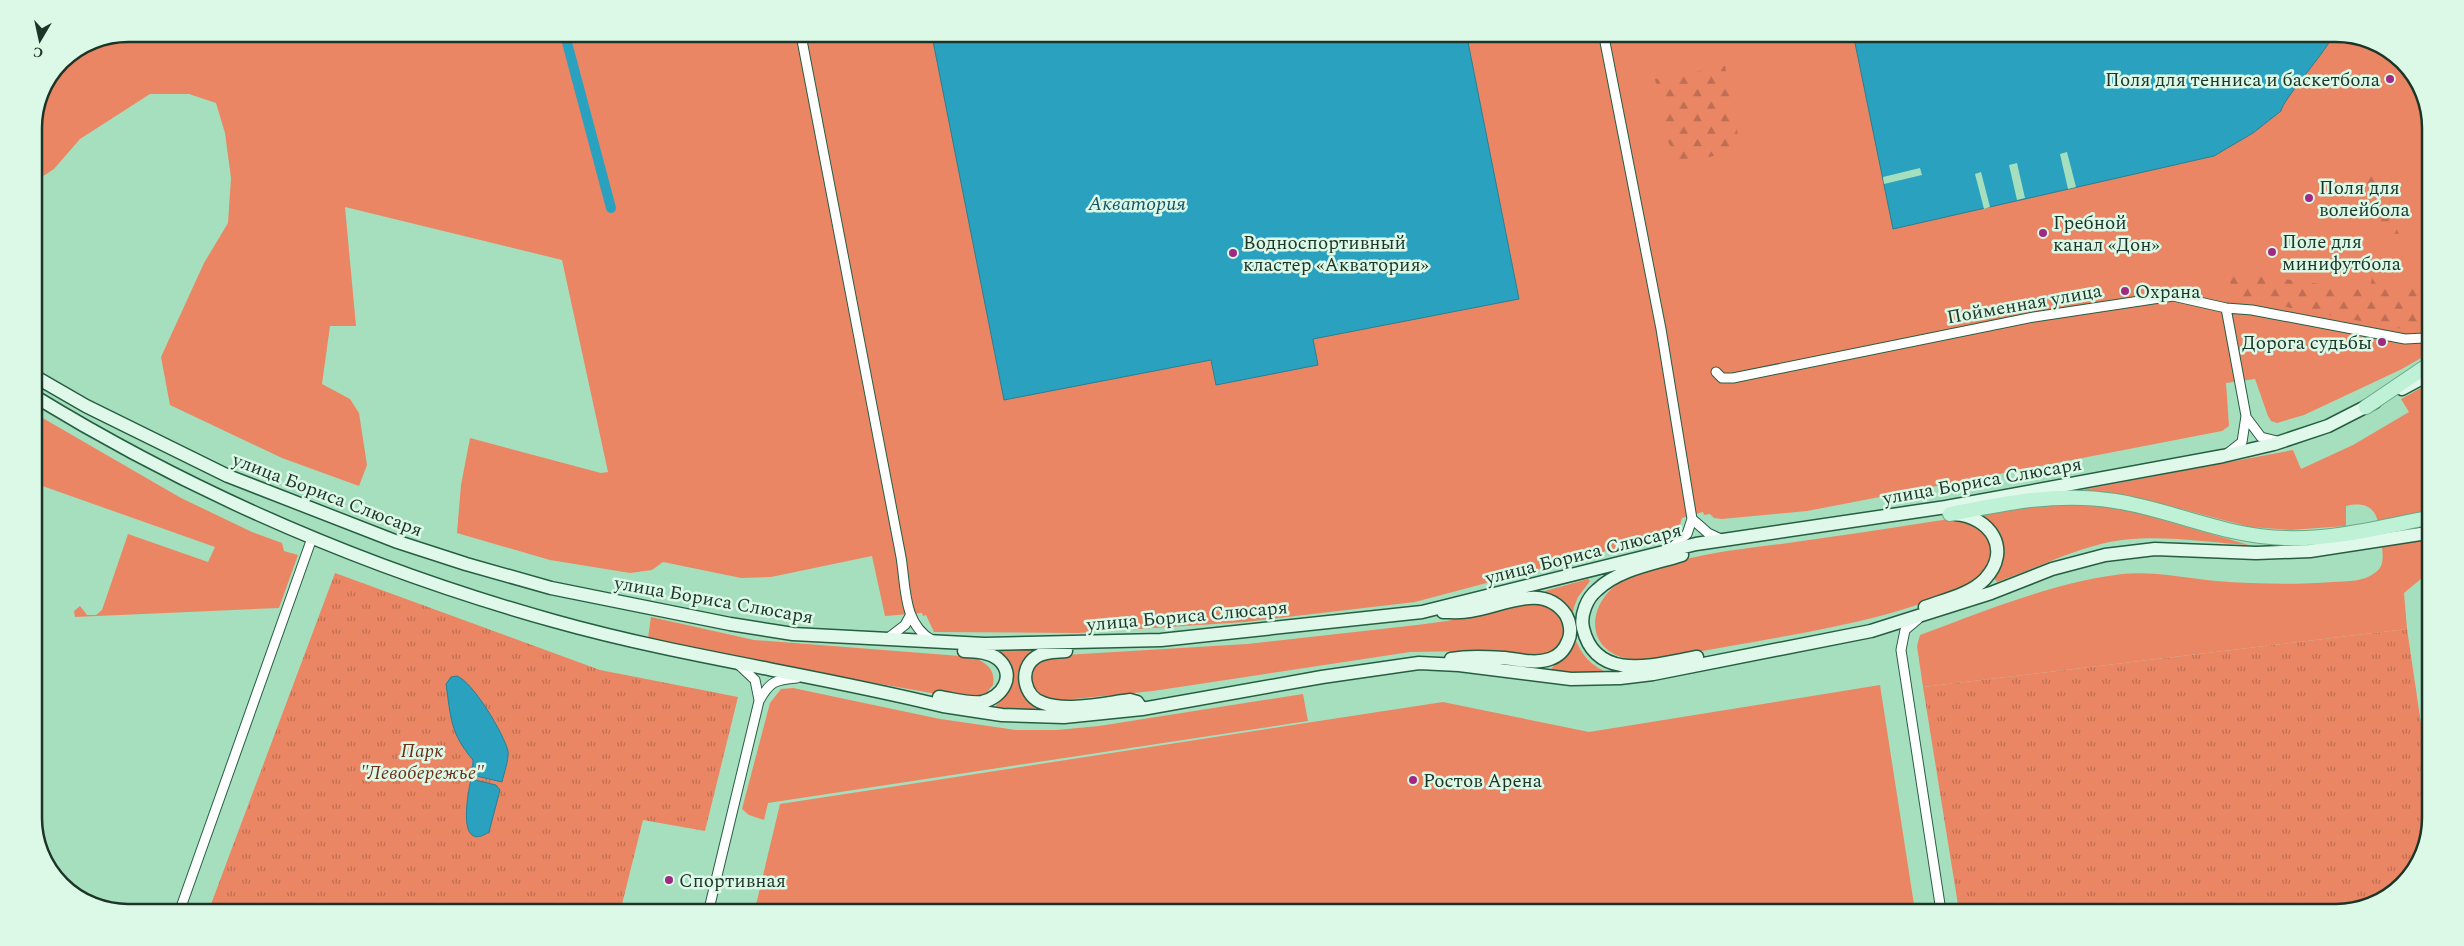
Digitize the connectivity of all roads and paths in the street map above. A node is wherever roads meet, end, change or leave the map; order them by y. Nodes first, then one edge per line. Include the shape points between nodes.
1 (802, 42) edge
2 (1605, 42) edge
3 (2226, 308) junction
4 (2421, 338) edge
5 (2421, 370) edge
6 (1716, 372) dead end
7 (2421, 378) edge
8 (42, 381) edge
9 (42, 401) edge
10 (2366, 407) junction
11 (2246, 416) junction
12 (2287, 440) junction
13 (2223, 456) junction
14 (1950, 514) junction
15 (1885, 517) junction
16 (1692, 519) junction
17 (2422, 519) edge
18 (2422, 533) edge
19 (312, 538) junction
20 (2353, 538) junction
21 (1724, 540) junction
22 (1696, 544) junction
23 (1669, 550) junction
24 (1422, 612) junction
25 (910, 616) junction
26 (1922, 617) junction
27 (1908, 620) junction
28 (884, 640) junction
29 (922, 642) junction
30 (935, 642) junction
31 (1115, 642) junction
32 (1728, 659) junction
33 (737, 664) junction
34 (1419, 664) junction
35 (809, 678) junction
36 (908, 698) junction
37 (759, 700) junction
38 (1142, 708) junction
39 (182, 904) edge
40 (709, 904) edge
41 (1940, 904) edge

1 - 25 street
2 - 16 street via 1661,329
3 - 4 street, Пойменная улица via 2405,339
3 - 6 street, Пойменная улица via 2173,296 2128,301 1909,341 1733,378 1722,378
3 - 11 street
5 - 10 main road
7 - 10 main road, улица Бориса Слюсаря
8 - 28 main road, улица Бориса Слюсаря via 228,476 395,541 551,588 650,610 793,634
9 - 19 main road via 85,428 218,497
10 - 12 main road, улица Бориса Слюсаря via 2328,426
11 - 12 street via 2261,438
11 - 13 street via 2242,442
12 - 13 main road, улица Бориса Слюсаря
13 - 15 main road, улица Бориса Слюсаря
14 - 15 main road via 1899,523
14 - 20 main road via 2064,496 2117,501 2233,532 2264,537
14 - 27 main road via 1976,518 1991,532 1995,541 1995,562 1984,580 1971,590 1910,611
15 - 21 main road, улица Бориса Слюсаря
16 - 21 street via 1708,533
16 - 23 street via 1687,534
17 - 20 main road
18 - 20 main road
19 - 33 main road via 517,610
19 - 39 street
20 - 26 main road via 2279,552 2126,551 2052,570
21 - 22 main road, улица Бориса Слюсаря
22 - 23 main road, улица Бориса Слюсаря
22 - 32 main road via 1694,552 1627,571 1596,590 1584,611 1585,637 1600,657 1612,664 1628,667 1718,654
23 - 24 main road, улица Бориса Слюсаря
24 - 31 main road, улица Бориса Слюсаря
24 - 34 main road via 1470,612 1541,597 1558,604 1567,617 1570,637 1559,655 1549,660 1531,662 1470,656
25 - 28 street via 905,626
25 - 30 street via 923,635
26 - 27 main road
26 - 41 street via 1905,630 1901,650
27 - 32 main road via 1838,639
28 - 29 main road, улица Бориса Слюсаря
29 - 30 main road, улица Бориса Слюсаря
29 - 36 main road via 932,648 989,654 1003,664 1006,682 998,696 980,702 920,693
30 - 31 main road, улица Бориса Слюсаря
31 - 38 main road via 1107,649 1054,652 1035,658 1025,676 1028,692 1040,703 1050,706 1130,700
32 - 34 main road via 1653,674 1597,679
33 - 35 main road
33 - 37 street via 755,680
34 - 38 main road via 1322,676
35 - 36 main road
35 - 37 street via 779,679 770,684
36 - 38 main road via 975,712 1029,717 1064,718
37 - 40 street

